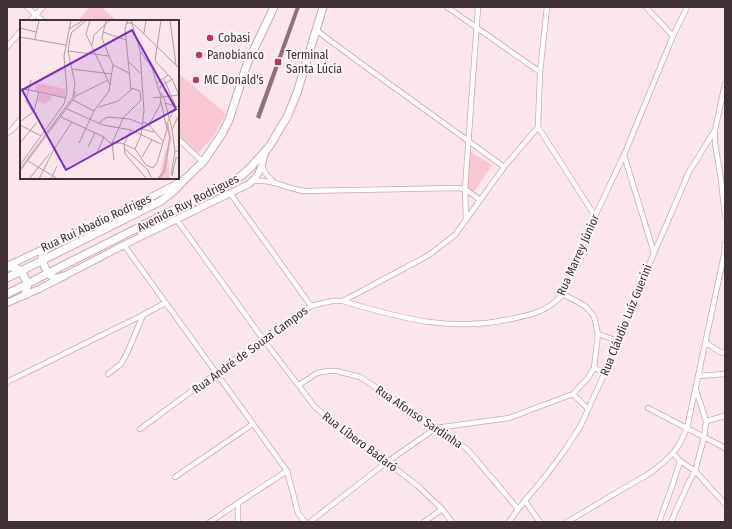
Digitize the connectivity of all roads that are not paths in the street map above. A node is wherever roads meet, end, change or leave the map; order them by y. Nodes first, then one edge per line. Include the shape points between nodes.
1 (27, 7) edge
2 (43, 7) edge
3 (274, 7) edge
4 (323, 7) edge
5 (447, 7) edge
6 (478, 7) edge
7 (547, 7) edge
8 (646, 7) edge
9 (687, 7) edge
10 (36, 15) junction
11 (31, 20) edge
12 (43, 20) edge
13 (476, 27) junction
14 (316, 30) junction
15 (20, 32) edge
16 (673, 36) junction
17 (7, 47) edge
18 (540, 72) junction
19 (725, 84) edge
20 (20, 121) edge
21 (538, 127) junction
22 (715, 130) junction
23 (7, 133) edge
24 (179, 140) edge
25 (469, 141) junction
26 (265, 152) junction
27 (624, 155) junction
28 (204, 162) junction
29 (262, 166) junction
30 (504, 167) junction
31 (185, 179) junction
32 (254, 181) junction
33 (274, 182) junction
34 (465, 189) junction
35 (230, 193) junction
36 (480, 200) junction
37 (595, 216) junction
38 (725, 216) edge
39 (177, 220) junction
40 (466, 220) junction
41 (58, 243) junction
42 (725, 244) edge
43 (124, 245) junction
44 (654, 252) junction
45 (42, 261) junction
46 (7, 267) edge
47 (21, 270) junction
48 (48, 273) junction
49 (64, 276) junction
50 (7, 278) edge
51 (28, 284) junction
52 (7, 294) edge
53 (563, 294) junction
54 (25, 295) junction
55 (343, 301) junction
56 (165, 302) junction
57 (7, 303) edge
58 (311, 306) junction
59 (143, 315) junction
60 (598, 334) junction
61 (263, 339) junction
62 (618, 341) junction
63 (706, 343) junction
64 (725, 352) edge
65 (594, 368) junction
66 (605, 372) junction
67 (108, 374) dead end
68 (216, 374) junction
69 (725, 374) edge
70 (698, 376) junction
71 (7, 382) edge
72 (299, 385) junction
73 (696, 389) junction
74 (573, 394) junction
75 (648, 408) dead end
76 (588, 409) junction
77 (725, 416) edge
78 (706, 421) junction
79 (253, 424) junction
80 (436, 428) junction
81 (687, 428) junction
82 (140, 429) dead end
83 (704, 438) junction
84 (725, 448) edge
85 (673, 453) junction
86 (680, 461) junction
87 (387, 462) junction
88 (287, 471) junction
89 (695, 472) junction
90 (175, 477) dead end
91 (525, 501) junction
92 (238, 503) junction
93 (725, 504) edge
94 (442, 509) junction
95 (518, 509) junction
96 (210, 522) edge
97 (238, 522) edge
98 (306, 522) edge
99 (310, 522) edge
100 (424, 522) edge
101 (452, 522) edge
102 (509, 522) edge
103 (540, 522) edge
104 (567, 522) edge
105 (659, 522) edge
106 (671, 522) edge

1 - 10 street
2 - 10 street
3 - 28 main road, Avenida Ruy Rodrigues via 247,64 229,120
4 - 14 main road, Avenida Ruy Rodrigues
5 - 13 street
6 - 13 street
7 - 18 street
8 - 16 street
9 - 16 street, Rua Marrey Júnior
10 - 11 street
10 - 12 street
13 - 18 street
13 - 25 street
14 - 25 street
14 - 26 main road, Avenida Ruy Rodrigues via 294,103
15 - 17 street
16 - 27 street, Rua Marrey Júnior
18 - 21 street
19 - 22 street
20 - 23 street
21 - 30 street, Rua André de Souza Campos
21 - 37 street
22 - 38 street via 714,143
22 - 44 street, Rua Cláudio Luíz Guerini via 689,172
24 - 28 street
25 - 30 street
25 - 34 street
26 - 29 street
26 - 48 main road, Avenida Ruy Rodrigues via 241,176 224,187
27 - 37 street, Rua Marrey Júnior
27 - 44 street
28 - 31 main road, Avenida Ruy Rodrigues
29 - 32 street
29 - 33 street
30 - 36 street, Rua André de Souza Campos
31 - 41 street, Rua Rui Abadio Rodriges
31 - 45 main road, Avenida Ruy Rodrigues via 161,201
32 - 33 street
32 - 35 street
33 - 34 street via 303,191
34 - 36 street
34 - 40 street
35 - 39 street
35 - 58 street
36 - 40 street, Rua André de Souza Campos
37 - 53 street, Rua Marrey Júnior
39 - 43 street
39 - 61 street, Rua Líbero Badaró
40 - 55 street, Rua André de Souza Campos via 455,235 429,255
41 - 45 main road via 44,252
41 - 46 street, Rua Rui Abadio Rodriges
42 - 63 street
43 - 49 street
43 - 56 street
44 - 62 street, Rua Cláudio Luíz Guerini
45 - 47 main road, Avenida Ruy Rodrigues
45 - 48 main road
46 - 47 main road
47 - 50 main road, Avenida Ruy Rodrigues
47 - 51 main road
48 - 49 main road via 56,278
48 - 51 main road, Avenida Ruy Rodrigues
49 - 54 street
51 - 52 main road, Avenida Ruy Rodrigues
51 - 54 main road
53 - 55 street, Rua Marrey Júnior via 555,303 535,314 486,324 457,325 406,319
53 - 60 street via 586,306 594,316
54 - 57 street
55 - 58 street, Rua André de Souza Campos
56 - 59 street
56 - 68 street
58 - 61 street, Rua André de Souza Campos
59 - 67 street via 121,364
59 - 71 street
60 - 62 street
60 - 65 street
61 - 68 street, Rua André de Souza Campos
61 - 72 street, Rua Líbero Badaró
62 - 66 street, Rua Cláudio Luíz Guerini
63 - 64 street
63 - 70 street
65 - 66 street
65 - 74 street
66 - 76 street, Rua Cláudio Luíz Guerini
68 - 79 street
68 - 82 street, Rua André de Souza Campos
69 - 70 street
70 - 73 street
72 - 80 street, Rua Afonso Sardinha via 317,373 348,373 360,377
72 - 87 street, Rua Líbero Badaró via 315,408
73 - 78 street
73 - 81 street
74 - 76 street
74 - 80 street via 509,418
75 - 81 street
76 - 91 street, Rua Cláudio Luíz Guerini via 566,450
77 - 78 street
78 - 83 street
79 - 88 street
79 - 90 street
80 - 87 street
80 - 95 street, Rua Afonso Sardinha via 468,450
81 - 83 street
81 - 85 street
83 - 84 street
83 - 89 street
85 - 86 street
85 - 104 street via 650,473
86 - 89 street
86 - 105 street
87 - 94 street, Rua Líbero Badaró
87 - 99 street
88 - 92 street
88 - 98 street via 298,513
89 - 93 street
89 - 106 street
91 - 95 street, Rua Cláudio Luíz Guerini
91 - 103 street
92 - 96 street
92 - 97 street
94 - 100 street
94 - 101 street, Rua Líbero Badaró
95 - 102 street, Rua Cláudio Luíz Guerini

